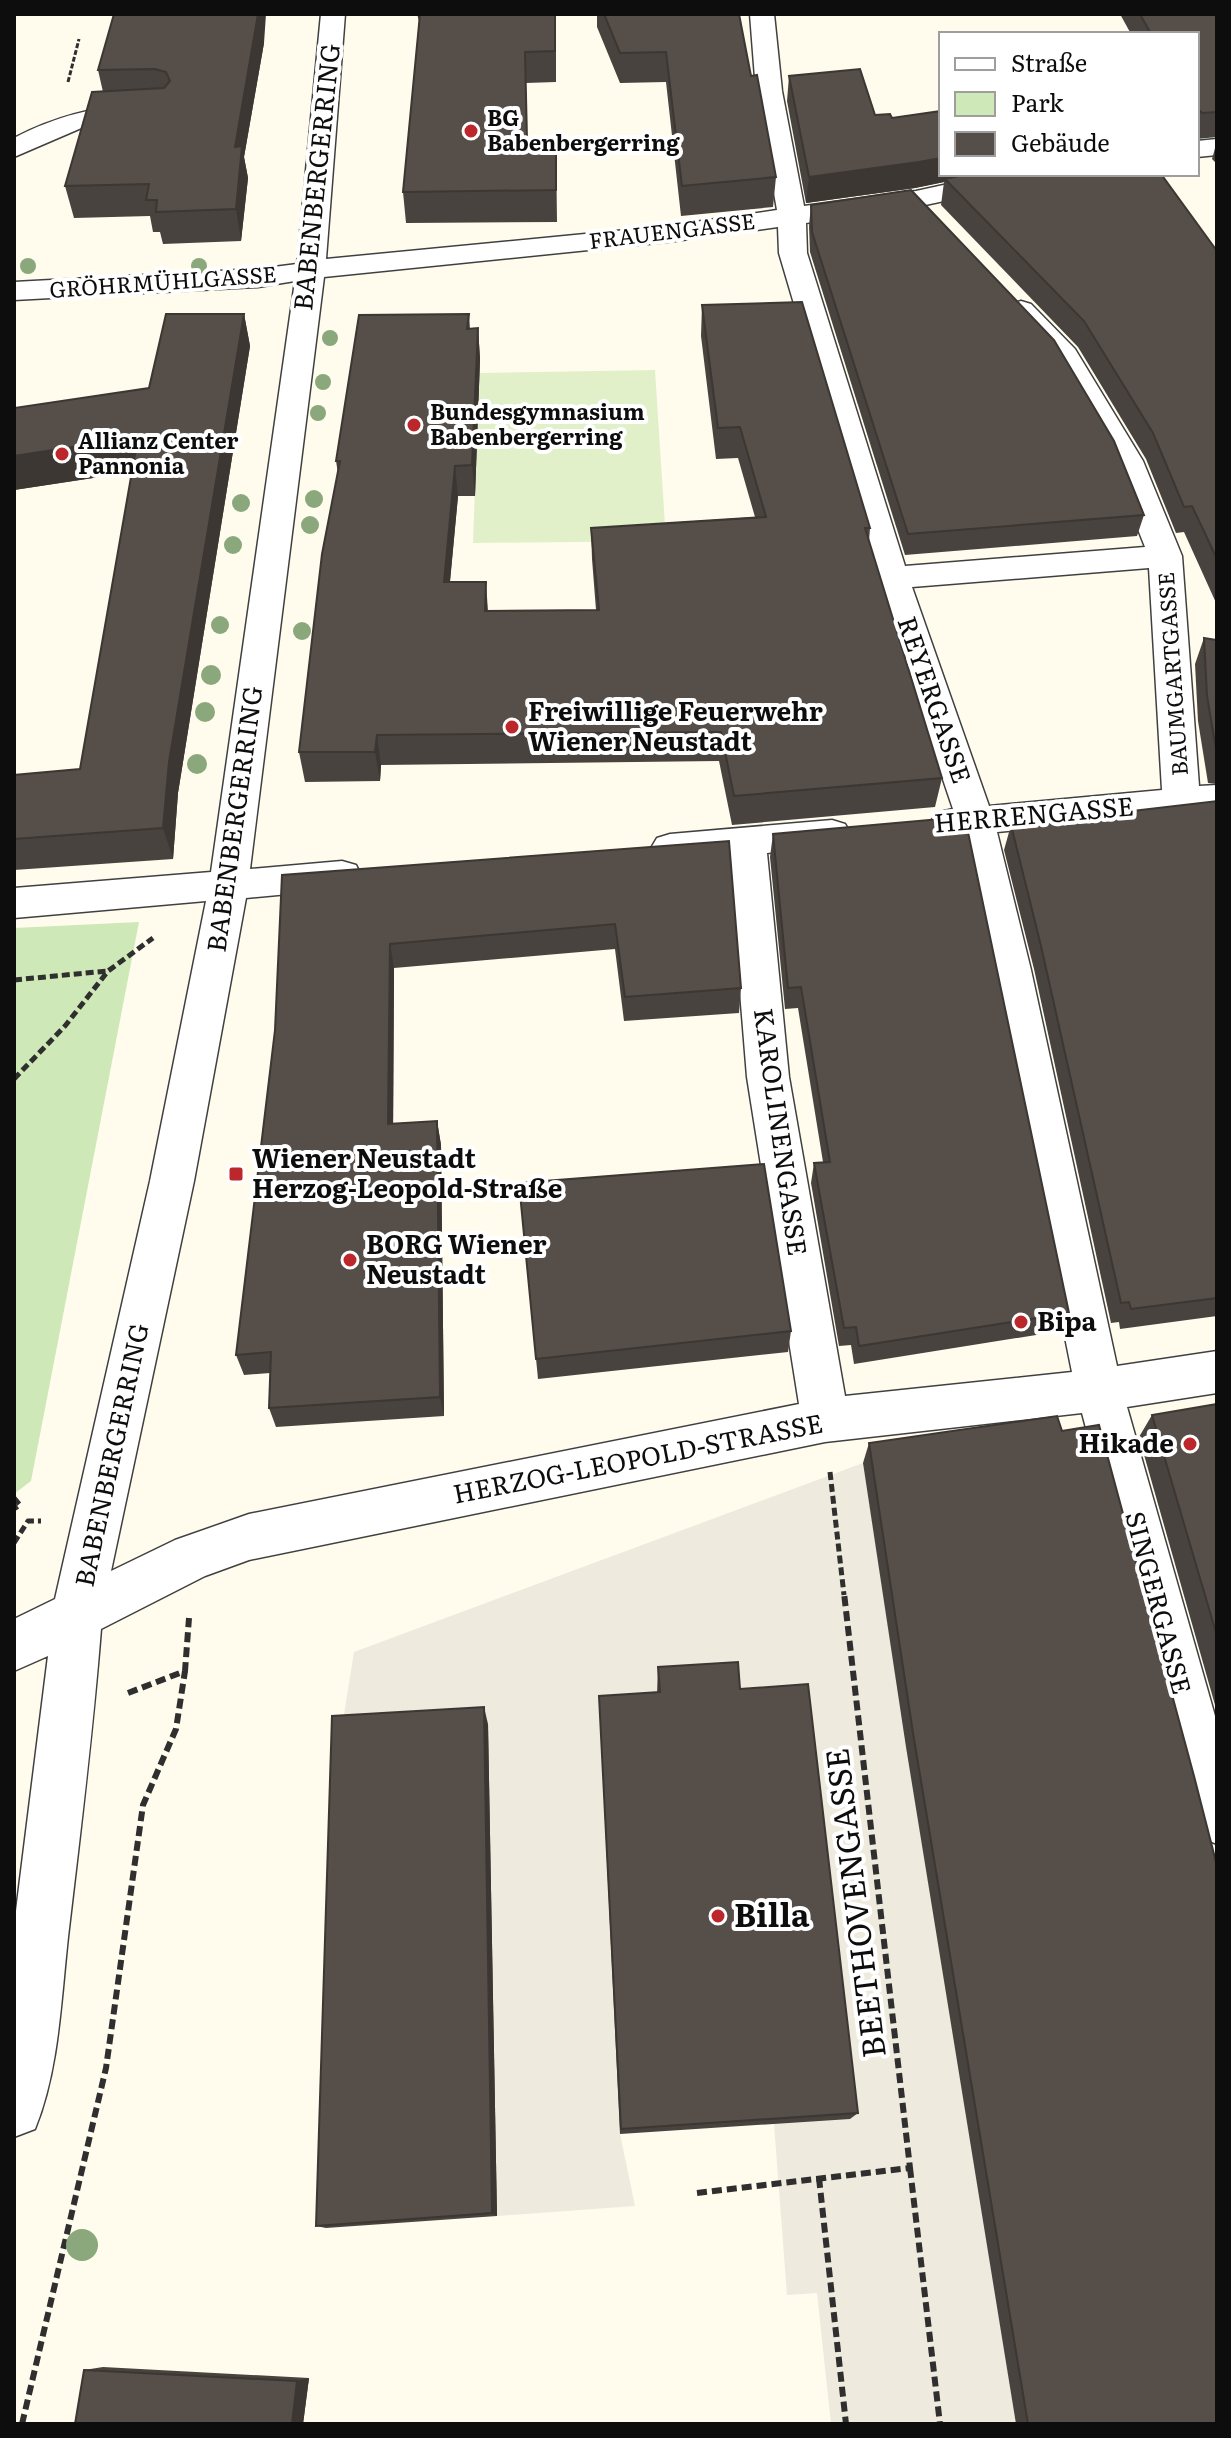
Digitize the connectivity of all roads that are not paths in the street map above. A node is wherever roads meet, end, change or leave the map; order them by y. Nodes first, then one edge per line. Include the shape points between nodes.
1 (333, 14) edge
2 (764, 14) edge
3 (161, 111) edge
4 (14, 149) edge
5 (1026, 176) edge
6 (792, 215) junction
7 (311, 270) junction
8 (1000, 288) edge
9 (14, 291) edge
10 (1165, 556) junction
11 (892, 578) junction
12 (1199, 799) edge
13 (976, 821) junction
14 (916, 826) edge
15 (870, 830) edge
16 (747, 842) junction
17 (636, 851) edge
18 (382, 871) edge
19 (229, 884) junction
20 (14, 903) edge
21 (1217, 1372) edge
22 (1099, 1390) junction
23 (825, 1420) junction
24 (77, 1615) junction
25 (14, 1646) edge
26 (1217, 1817) edge
27 (14, 2108) edge

1 - 7 street, BABENBERGERRING
2 - 6 street, REYERGASSE via 769,91
3 - 4 street via 95,113
5 - 6 street, FRAUENGASSE via 926,210
6 - 7 street, FRAUENGASSE via 667,234
6 - 11 street, REYERGASSE via 793,253
7 - 9 street, GRÖHRMÜHLGASSE via 258,278
7 - 19 street, BABENBERGERRING
8 - 10 street, BAUMGARTGASSE via 1064,355 1127,461
10 - 11 street
10 - 12 street, BAUMGARTGASSE
11 - 13 street, REYERGASSE
12 - 13 street, HERRENGASSE
13 - 14 street, HERRENGASSE
13 - 22 street, REYERGASSE
15 - 16 street
16 - 17 street
16 - 23 street, KAROLINENGASSE via 768,1077
18 - 19 street
19 - 20 street
19 - 24 street, BABENBERGERRING via 172,1181
21 - 22 street, HERZOG-LEOPOLD-STRASSE
22 - 23 street, HERZOG-LEOPOLD-STRASSE
22 - 26 street, SINGERGASSE
23 - 24 street, HERZOG-LEOPOLD-STRASSE via 249,1537 192,1557
24 - 25 street, HERZOG-LEOPOLD-STRASSE
24 - 27 street, BABENBERGERRING via 31,2013

